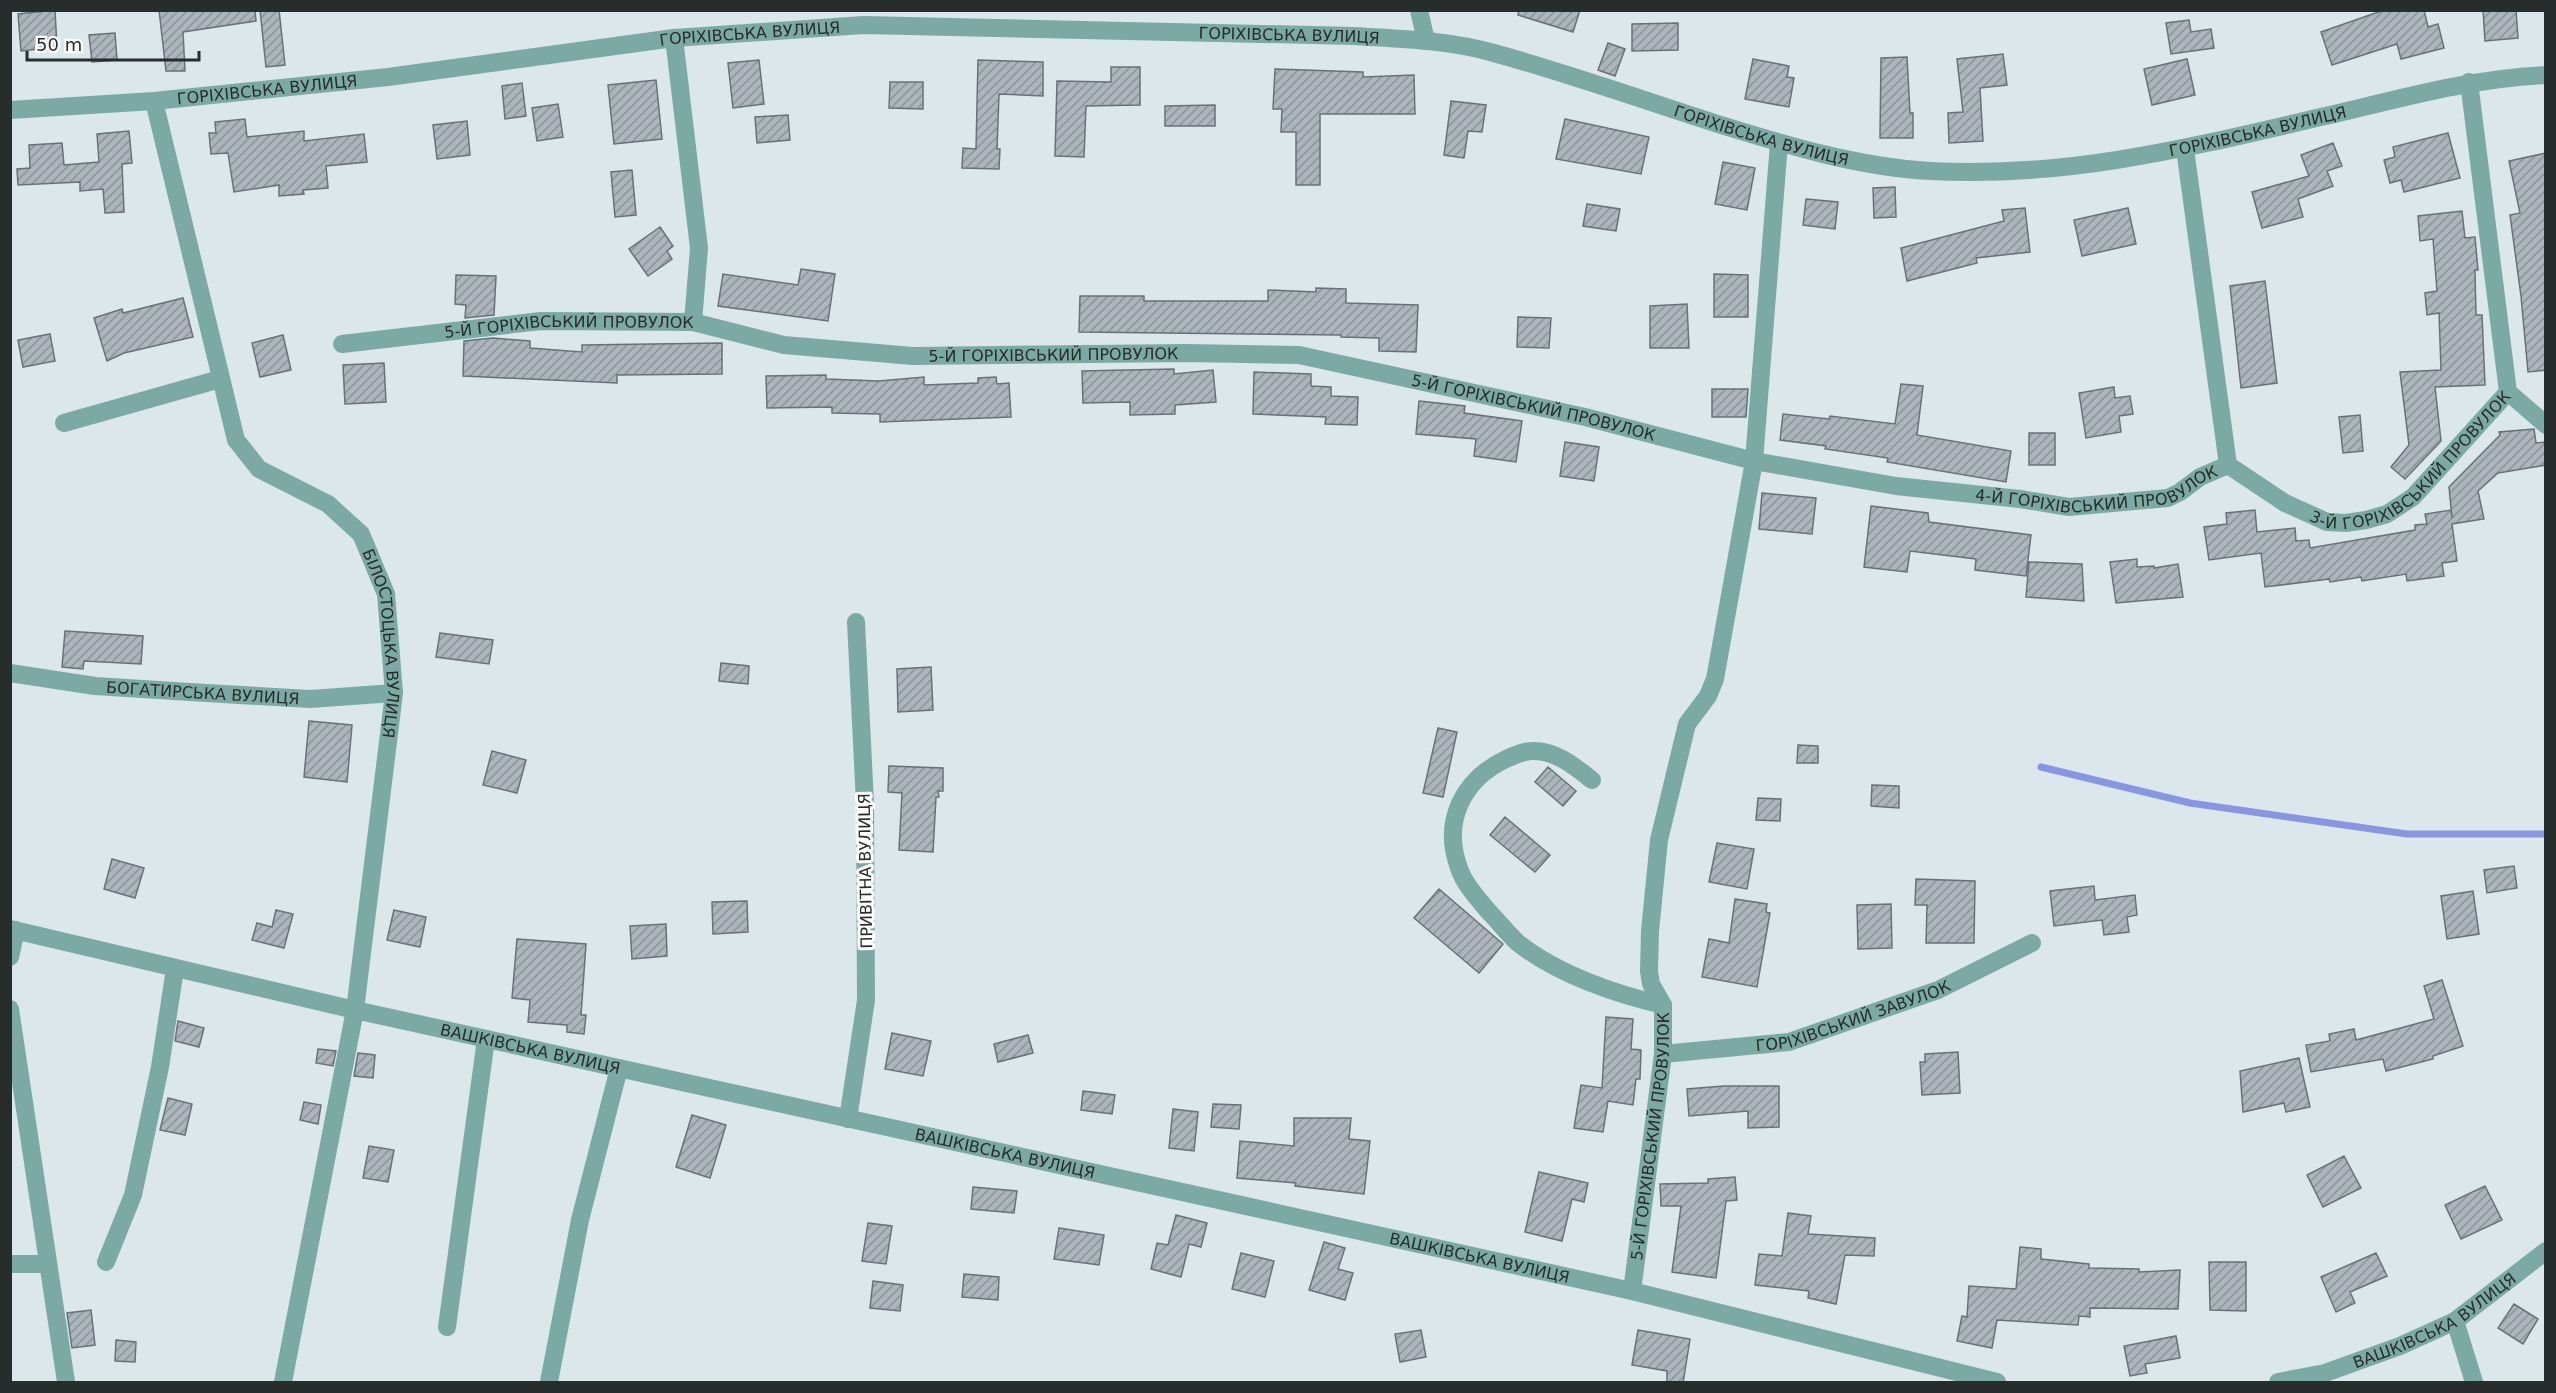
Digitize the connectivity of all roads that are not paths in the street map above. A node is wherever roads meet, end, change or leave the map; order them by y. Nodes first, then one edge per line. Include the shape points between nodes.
1 (1419, 10) edge
2 (821, 19) edge
3 (674, 38) junction
4 (1426, 41) junction
5 (2546, 75) edge
6 (2469, 82) junction
7 (153, 101) junction
8 (10, 110) edge
9 (1779, 143) junction
10 (2185, 149) junction
11 (693, 322) junction
12 (342, 344) dead end
13 (220, 379) junction
14 (2508, 392) junction
15 (64, 423) dead end
16 (2546, 425) edge
17 (1754, 461) junction
18 (2228, 465) junction
19 (856, 622) dead end
20 (10, 673) edge
21 (394, 693) junction
22 (1592, 780) dead end
23 (13, 930) edge
24 (2032, 943) dead end
25 (10, 957) edge
26 (175, 969) junction
27 (1663, 1005) junction
28 (10, 1009) edge
29 (356, 1010) junction
30 (486, 1039) junction
31 (1664, 1054) junction
32 (620, 1068) junction
33 (848, 1119) junction
34 (2546, 1251) edge
35 (106, 1262) dead end
36 (10, 1264) edge
37 (48, 1264) junction
38 (1632, 1291) junction
39 (2455, 1321) junction
40 (447, 1327) dead end
41 (66, 1383) edge
42 (283, 1383) edge
43 (549, 1383) edge
44 (1997, 1383) edge
45 (2278, 1383) edge
46 (2474, 1383) edge

1 - 4 street
2 - 3 street, ГОРІХІВСЬКА ВУЛИЦЯ
2 - 4 street, ГОРІХІВСЬКА ВУЛИЦЯ via 864,25
3 - 7 street, ГОРІХІВСЬКА ВУЛИЦЯ via 387,78
3 - 11 street via 699,248
4 - 9 street, ГОРІХІВСЬКА ВУЛИЦЯ via 1491,52
5 - 6 street, ГОРІХІВСЬКА ВУЛИЦЯ
6 - 10 street, ГОРІХІВСЬКА ВУЛИЦЯ
6 - 14 street, 3-Й ГОРІХІВСЬКИЙ ПРОВУЛОК
7 - 8 street, ГОРІХІВСЬКА ВУЛИЦЯ
7 - 13 street, БІЛОСТОЦЬКА ВУЛИЦЯ
9 - 10 street, ГОРІХІВСЬКА ВУЛИЦЯ via 1860,162 1931,171 2041,170
9 - 17 street, 5-Й ГОРІХІВСЬКИЙ ПРОВУЛОК
10 - 18 street, 4-Й ГОРІХІВСЬКИЙ ПРОВУЛОК
11 - 12 street, 5-Й ГОРІХІВСЬКИЙ ПРОВУЛОК via 541,321
11 - 17 street, 5-Й ГОРІХІВСЬКИЙ ПРОВУЛОК via 784,345 913,356 1299,355 1585,417
13 - 15 street
13 - 21 street, БІЛОСТОЦЬКА ВУЛИЦЯ via 236,440 259,469 328,504 361,534 386,594
14 - 16 street
14 - 18 street, 3-Й ГОРІХІВСЬКИЙ ПРОВУЛОК via 2413,497 2387,514 2366,520 2327,522 2285,503
17 - 18 street, 4-Й ГОРІХІВСЬКИЙ ПРОВУЛОК via 1896,486 2069,507 2168,498
17 - 27 street, 5-Й ГОРІХІВСЬКИЙ ПРОВУЛОК via 1715,679 1708,696 1687,724 1659,840 1649,971 1651,984
19 - 33 street, ПРИВІТНА ВУЛИЦЯ via 865,803 866,1000
20 - 21 street, БОГАТИРСЬКА ВУЛИЦЯ via 95,686 229,695 310,699
21 - 29 street, БІЛОСТОЦЬКА ВУЛИЦЯ
22 - 27 street via 1567,760 1531,751 1493,765 1464,792 1456,810 1452,836 1459,869 1480,902 1518,943 1568,973 1625,996
23 - 25 street
23 - 26 street, ВАШКІВСЬКА ВУЛИЦЯ
24 - 31 street, ГОРІХІВСЬКИЙ ЗАВУЛОК via 1938,990 1789,1042
26 - 29 street, ВАШКІВСЬКА ВУЛИЦЯ
26 - 35 street via 160,1067 133,1195
27 - 31 street, 5-Й ГОРІХІВСЬКИЙ ПРОВУЛОК
28 - 37 street
29 - 30 street, ВАШКІВСЬКА ВУЛИЦЯ
29 - 42 street, БІЛОСТОЦЬКА ВУЛИЦЯ
30 - 32 street, ВАШКІВСЬКА ВУЛИЦЯ
30 - 40 street
31 - 38 street, 5-Й ГОРІХІВСЬКИЙ ПРОВУЛОК
32 - 33 street, ВАШКІВСЬКА ВУЛИЦЯ
32 - 43 street via 580,1220
33 - 38 street, ВАШКІВСЬКА ВУЛИЦЯ
34 - 39 street, ВАШКІВСЬКА ВУЛИЦЯ
36 - 37 street
37 - 41 street
38 - 44 street, ВАШКІВСЬКА ВУЛИЦЯ
39 - 45 street, ВАШКІВСЬКА ВУЛИЦЯ via 2325,1373
39 - 46 street

